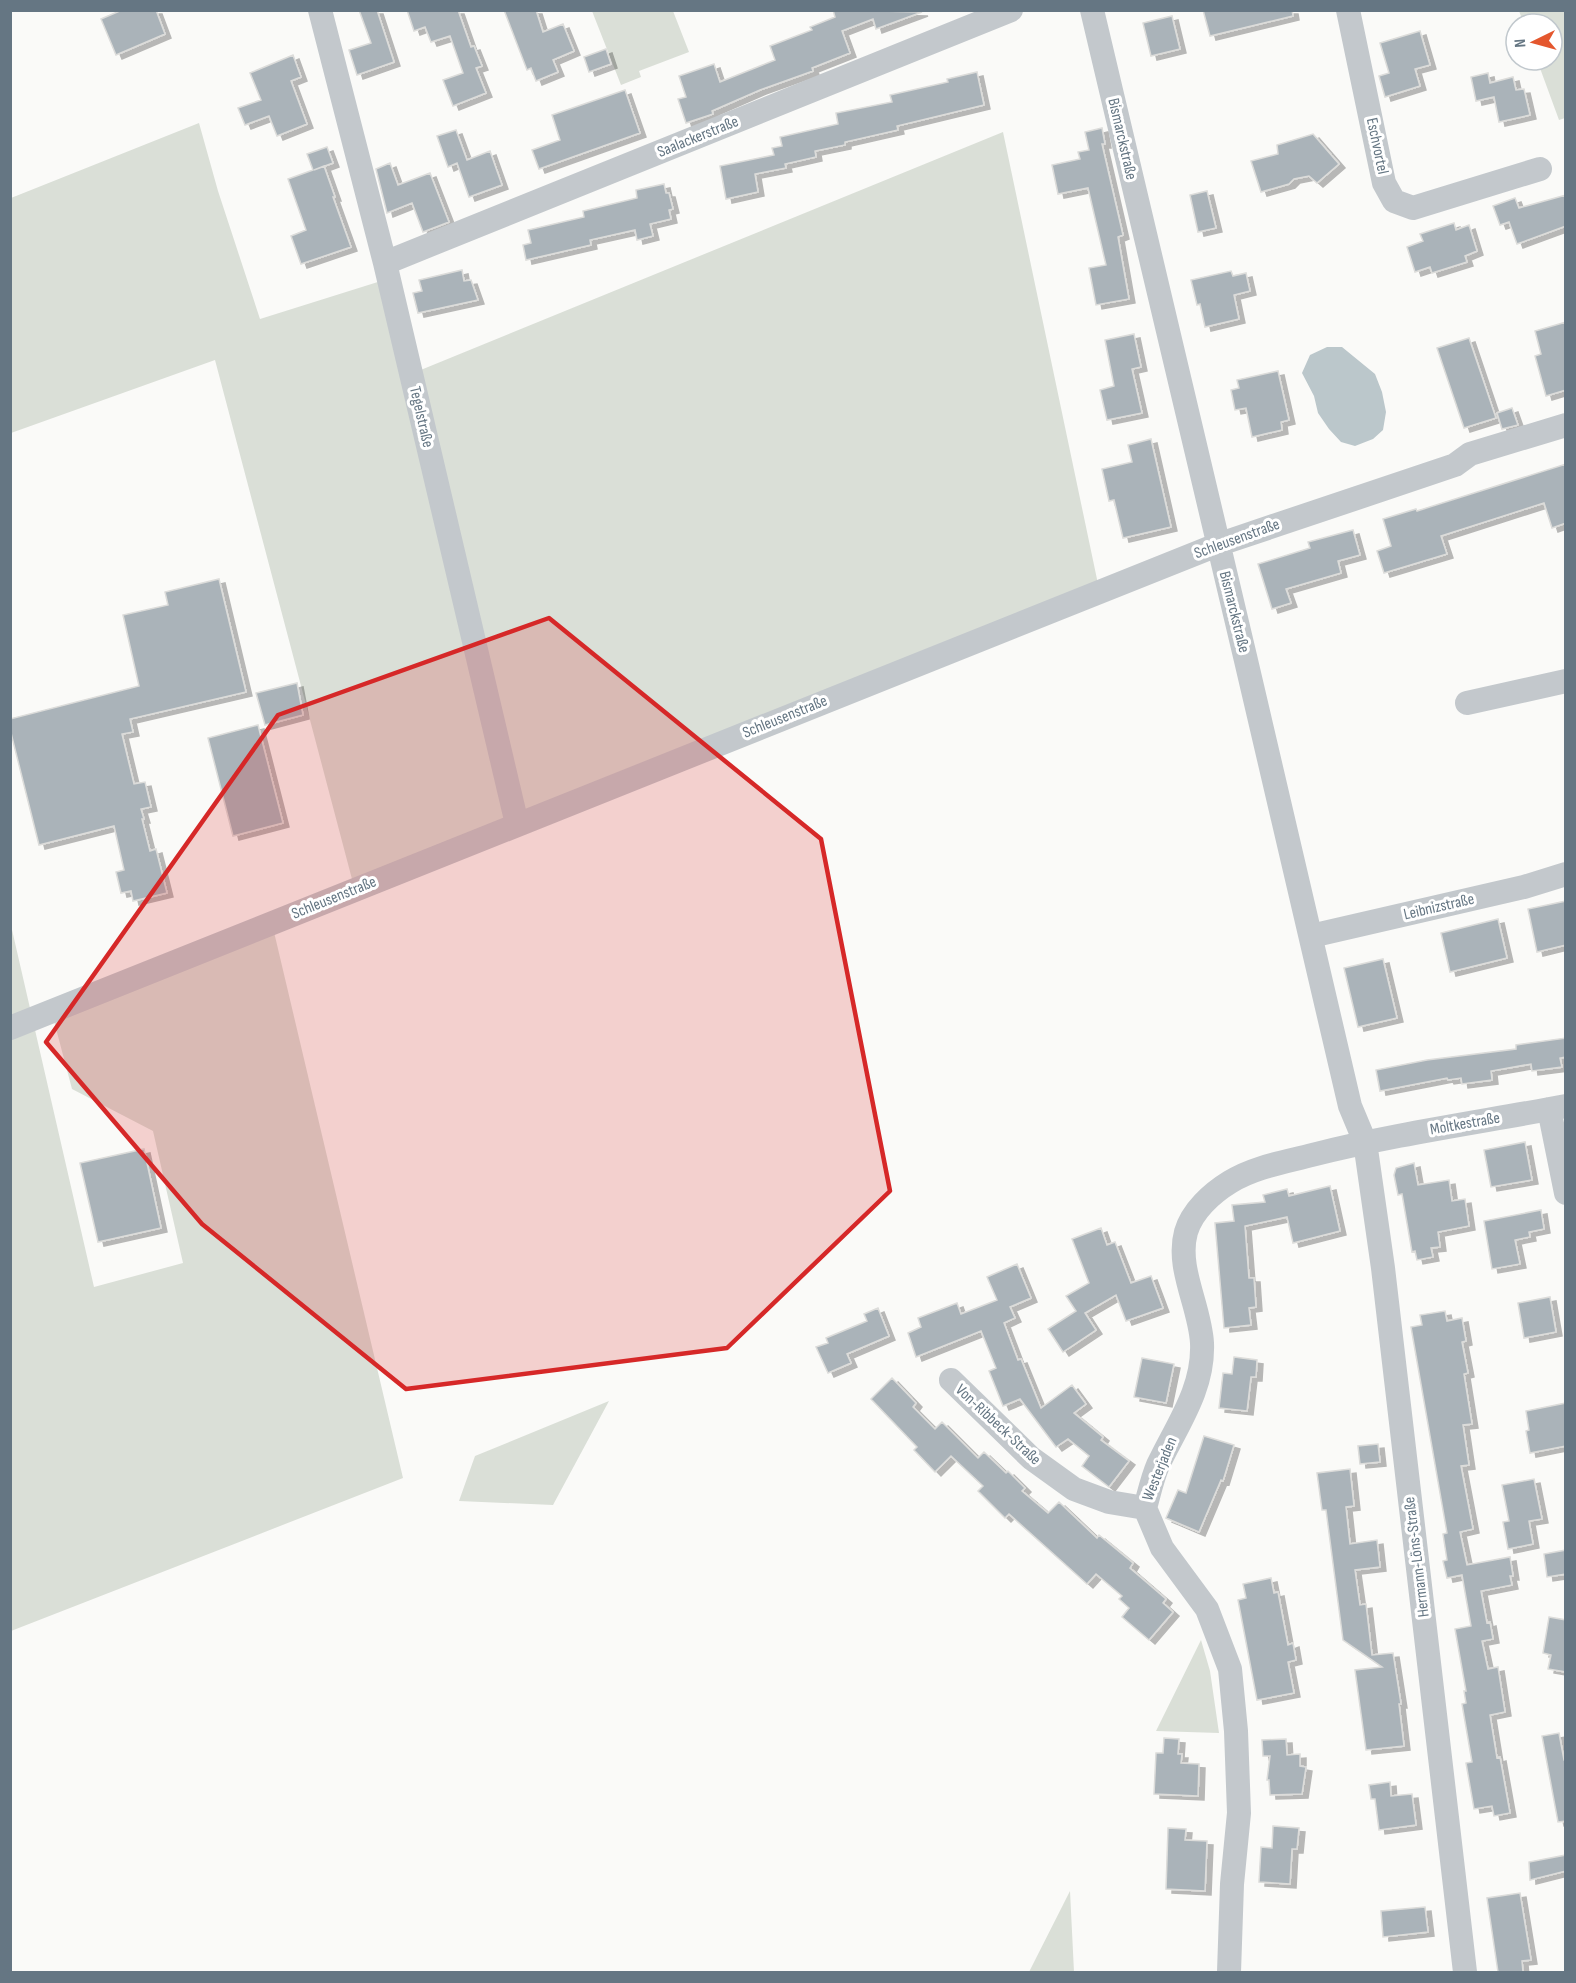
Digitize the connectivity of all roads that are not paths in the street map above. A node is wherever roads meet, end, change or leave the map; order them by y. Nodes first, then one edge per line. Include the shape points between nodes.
1 (320, 10) edge
2 (1011, 10) edge
3 (1092, 10) edge
4 (1348, 10) edge
5 (1540, 169) dead end
6 (385, 263) junction
7 (1566, 425) edge
8 (1217, 545) junction
9 (1566, 681) edge
10 (1467, 703) dead end
11 (517, 824) junction
12 (1566, 874) edge
13 (1311, 936) junction
14 (10, 1028) edge
15 (1557, 1108) edge
16 (1365, 1142) junction
17 (1566, 1193) edge
18 (951, 1380) dead end
19 (1145, 1508) junction
20 (1229, 1972) edge
21 (1465, 1972) edge

1 - 6 street, Tegelstraße
2 - 6 street, Saalackerstraße
3 - 8 street, Bismarckstraße
4 - 5 street, Eschvortel via 1384,183 1394,201 1413,208
6 - 11 street, Tegelstraße
7 - 8 street, Schleusenstraße via 1470,454 1455,465
8 - 11 street, Schleusenstraße
8 - 13 street, Bismarckstraße
9 - 10 street
11 - 14 street, Schleusenstraße
12 - 13 street, Leibnizstraße
13 - 16 street, Bismarckstraße via 1350,1106
15 - 16 street, Moltkestraße
15 - 17 street
16 - 19 street, Westerjaden via 1262,1167 1231,1181 1193,1215 1186,1231 1183,1256 1202,1342 1200,1374 1191,1401 1157,1467
16 - 21 street, Hermann-Löns-Straße
18 - 19 street, Von-Ribbeck-Straße via 1031,1458 1074,1489 1109,1502
19 - 20 street, Westerjaden via 1162,1548 1207,1609 1230,1669 1239,1813

